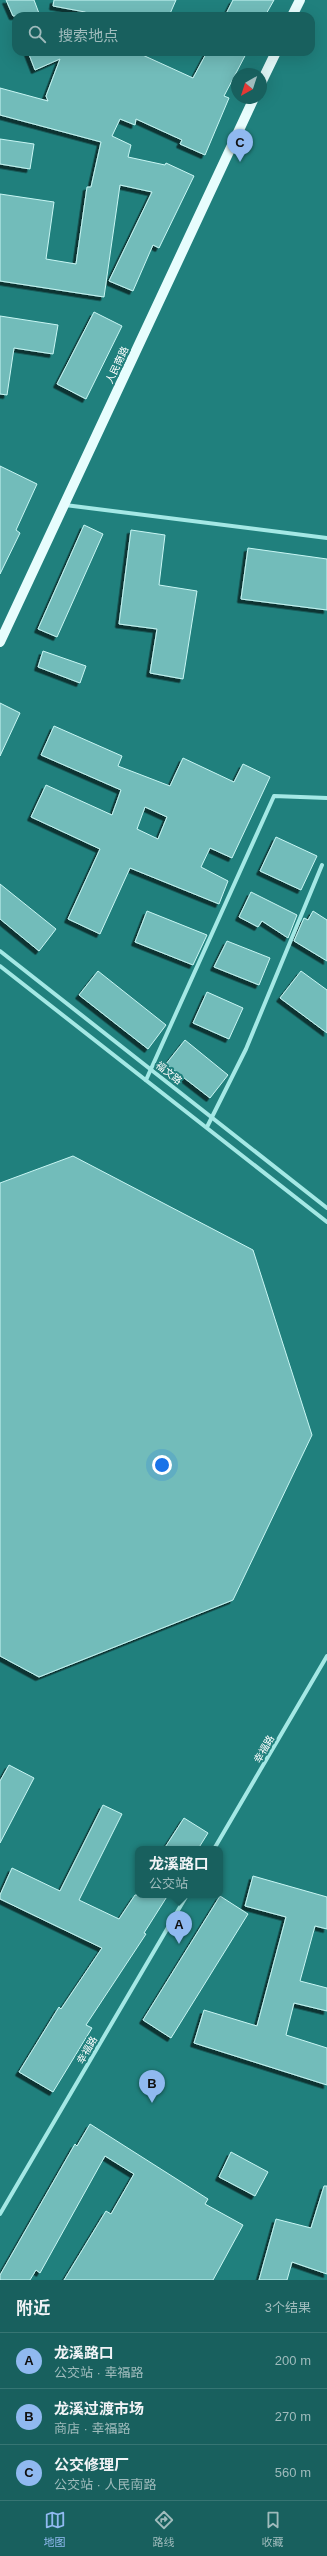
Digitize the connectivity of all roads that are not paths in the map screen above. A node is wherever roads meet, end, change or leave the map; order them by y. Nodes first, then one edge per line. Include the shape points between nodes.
1 (300, 0) edge
2 (294, 12) edge
3 (274, 56) edge
4 (267, 71) edge
5 (251, 104) edge
6 (65, 505) junction
7 (327, 538) edge
8 (0, 642) edge
9 (327, 798) edge
10 (322, 865) dead end
11 (0, 951) edge
12 (0, 966) edge
13 (150, 1069) junction
14 (146, 1080) junction
15 (213, 1117) junction
16 (207, 1127) junction
17 (327, 1208) edge
18 (327, 1222) edge
19 (327, 1656) edge
20 (216, 1846) edge
21 (185, 1898) edge
22 (0, 2214) edge

1 - 2 main road
3 - 4 main road
5 - 6 main road, 人民南路
6 - 7 street
6 - 8 main road, 人民南路
9 - 13 street via 274,796
10 - 15 street via 246,1049
11 - 13 street, 福文路
12 - 14 street, 福文路
13 - 14 street
13 - 15 street, 福文路
14 - 16 street, 福文路
15 - 16 street
15 - 17 street, 福文路
16 - 18 street, 福文路
19 - 20 street, 幸福路
21 - 22 street, 幸福路

